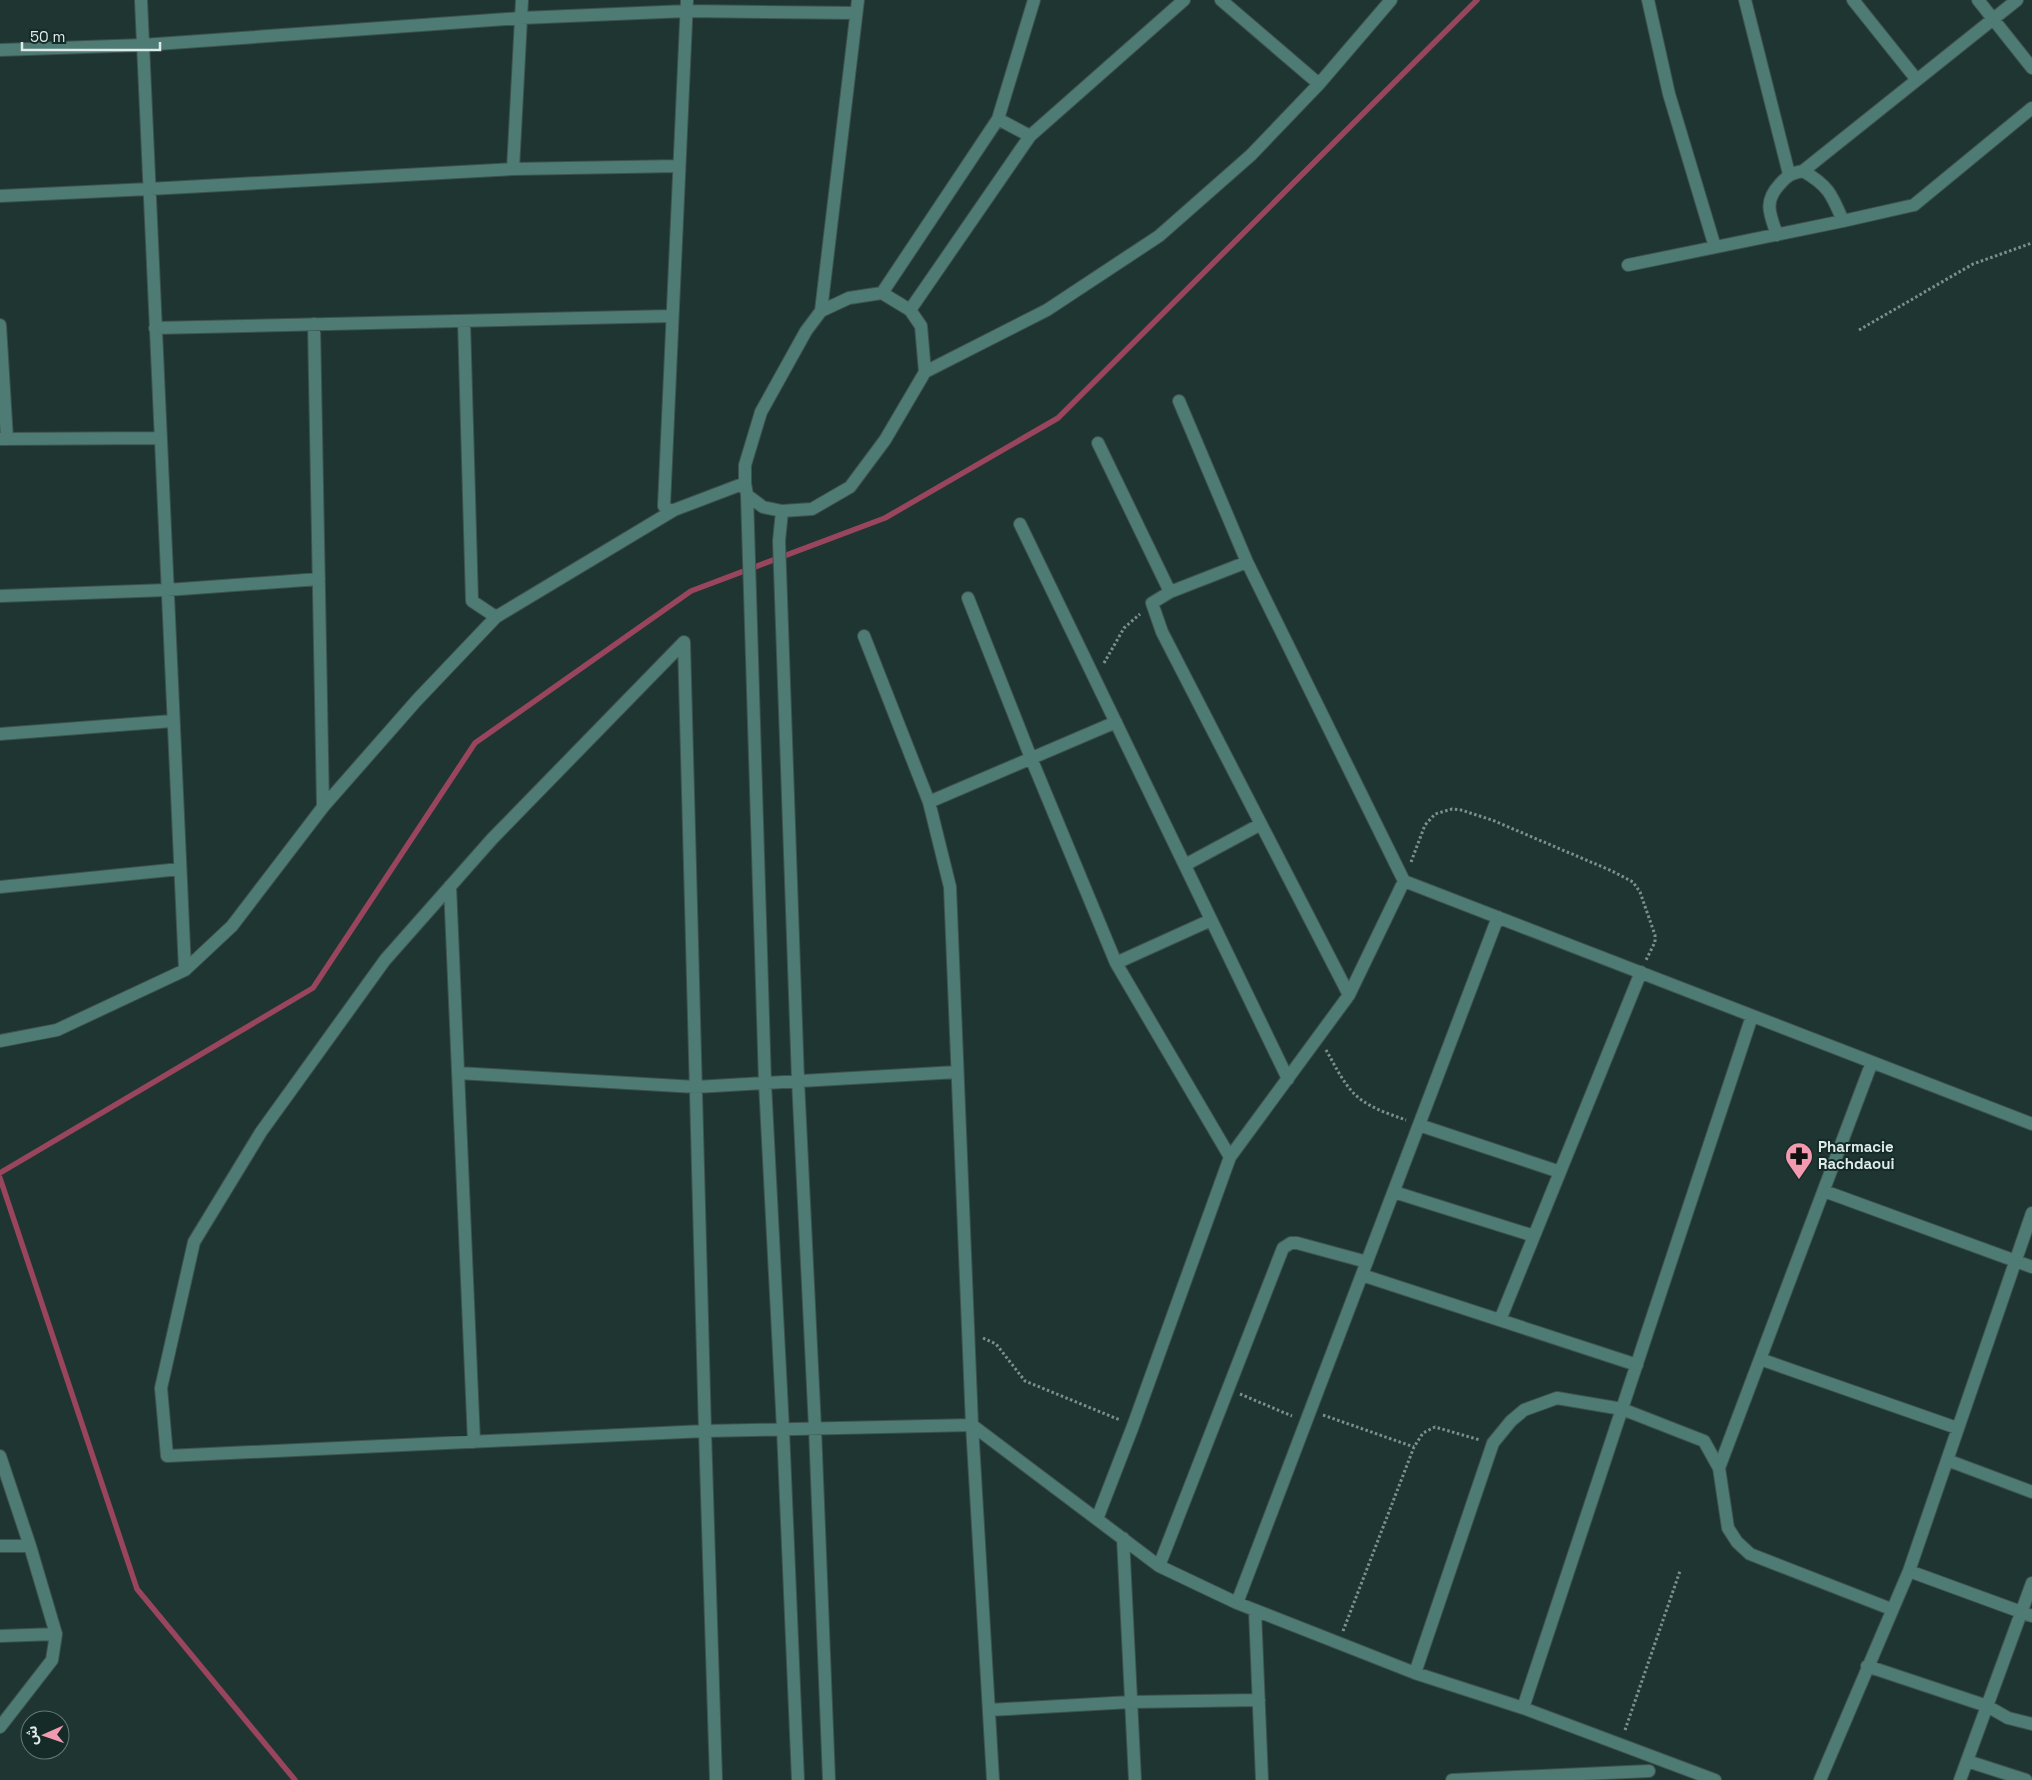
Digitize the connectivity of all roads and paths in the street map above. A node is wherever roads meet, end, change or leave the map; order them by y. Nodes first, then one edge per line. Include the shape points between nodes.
1 (141, 0) edge
2 (522, 0) edge
3 (858, 0) edge
4 (1034, 0) edge
5 (1184, 0) edge
6 (1221, 0) edge
7 (1391, 0) edge
8 (1648, 0) edge
9 (1745, 0) edge
10 (1853, 0) edge
11 (1978, 0) edge
12 (2017, 0) edge
13 (687, 5) edge
14 (855, 13) junction
15 (521, 18) junction
16 (1993, 19) junction
17 (143, 45) junction
18 (0, 50) edge
19 (2032, 68) edge
20 (1917, 80) junction
21 (1320, 84) junction
22 (2032, 108) edge
23 (998, 119) junction
24 (1030, 136) junction
25 (679, 166) junction
26 (513, 169) junction
27 (1803, 171) junction
28 (1789, 174) junction
29 (149, 189) junction
30 (0, 196) edge
31 (1843, 221) junction
32 (1776, 235) junction
33 (2032, 243) edge
34 (1715, 247) junction
35 (1628, 265) dead end
36 (882, 293) junction
37 (910, 310) junction
38 (820, 311) junction
39 (672, 316) junction
40 (464, 321) junction
41 (314, 324) junction
42 (0, 325) edge
43 (155, 328) junction
44 (1859, 330) dead end
45 (925, 372) junction
46 (1179, 401) dead end
47 (160, 438) junction
48 (3, 439) edge
49 (1098, 444) dead end
50 (746, 489) junction
51 (674, 510) junction
52 (782, 511) junction
53 (1020, 524) dead end
54 (1247, 562) junction
55 (319, 579) junction
56 (167, 590) junction
57 (1170, 592) junction
58 (0, 596) edge
59 (968, 598) dead end
60 (1152, 603) junction
61 (496, 617) junction
62 (864, 636) dead end
63 (1095, 678) junction
64 (172, 721) junction
65 (1116, 722) junction
66 (0, 734) edge
67 (1031, 758) junction
68 (929, 802) junction
69 (323, 807) junction
70 (1261, 824) junction
71 (1185, 865) junction
72 (180, 869) junction
73 (1404, 881) junction
74 (450, 886) junction
75 (0, 887) edge
76 (1498, 917) junction
77 (1211, 920) junction
78 (1116, 963) junction
79 (185, 970) junction
80 (1641, 972) junction
81 (1348, 995) junction
82 (1752, 1016) junction
83 (1319, 1036) junction
84 (0, 1041) edge
85 (1872, 1062) junction
86 (957, 1072) junction
87 (458, 1073) junction
88 (1288, 1079) junction
89 (798, 1080) junction
90 (766, 1083) junction
91 (696, 1087) junction
92 (2032, 1124) edge
93 (1419, 1125) junction
94 (1230, 1157) junction
95 (1560, 1172) junction
96 (1824, 1191) junction
97 (1394, 1192) junction
98 (2032, 1213) edge
99 (1534, 1236) junction
100 (2016, 1261) junction
101 (1367, 1262) junction
102 (2032, 1267) edge
103 (1362, 1275) junction
104 (1500, 1320) junction
105 (968, 1336) junction
106 (1760, 1360) junction
107 (1637, 1365) junction
108 (1228, 1389) junction
109 (1622, 1410) junction
110 (1308, 1417) junction
111 (972, 1426) junction
112 (1133, 1426) junction
113 (814, 1428) junction
114 (1957, 1428) junction
115 (783, 1429) junction
116 (704, 1431) junction
117 (474, 1442) junction
118 (1493, 1443) junction
119 (1414, 1447) junction
120 (0, 1456) edge
121 (1947, 1460) junction
122 (1719, 1468) junction
123 (2032, 1492) edge
124 (1097, 1519) junction
125 (1123, 1538) junction
126 (0, 1546) edge
127 (30, 1546) junction
128 (1159, 1566) junction
129 (1680, 1571) dead end
130 (1908, 1571) junction
131 (2032, 1583) edge
132 (1237, 1603) junction
133 (1891, 1609) junction
134 (1255, 1610) junction
135 (2027, 1614) edge
136 (56, 1634) junction
137 (0, 1636) edge
138 (1338, 1643) junction
139 (1867, 1666) junction
140 (1415, 1673) junction
141 (1259, 1700) junction
142 (1131, 1702) junction
143 (1987, 1706) junction
144 (1523, 1708) junction
145 (989, 1710) junction
146 (2032, 1724) edge
147 (0, 1727) edge
148 (1620, 1745) junction
149 (1648, 1756) junction
150 (1966, 1761) junction
151 (1649, 1775) edge
152 (716, 1780) edge
153 (798, 1780) edge
154 (829, 1780) edge
155 (992, 1780) edge
156 (1135, 1780) edge
157 (1262, 1780) edge
158 (1452, 1780) edge
159 (1715, 1780) edge
160 (1820, 1780) edge
161 (1960, 1780) edge
162 (2026, 1780) edge

1 - 17 street
2 - 15 street
3 - 14 street
4 - 23 street
5 - 24 street
6 - 21 street
7 - 21 street
8 - 34 street via 1669,94
9 - 28 street
10 - 20 street
11 - 16 street
12 - 16 street
13 - 14 street
13 - 15 street
13 - 25 street
14 - 38 street
15 - 17 street
15 - 26 street
16 - 19 street
16 - 20 street
17 - 18 street
17 - 29 street
20 - 27 street
21 - 45 street via 1251,155 1159,236 1048,310
22 - 31 street via 1914,205
23 - 24 street
23 - 36 street
24 - 37 street
25 - 26 street
25 - 39 street
26 - 29 street
27 - 28 street
27 - 31 street via 1831,193
28 - 32 street via 1771,194 1769,212
29 - 30 street
29 - 43 street
31 - 32 street
32 - 34 street
33 - 44 path via 1973,264
34 - 35 street
36 - 37 street
36 - 38 street via 848,298
37 - 45 street via 921,326
38 - 50 street via 761,412 745,465
39 - 40 street
39 - 51 street via 663,501 668,510
40 - 41 street
40 - 61 street via 472,601
41 - 43 street
41 - 55 street
42 - 48 street
43 - 47 street
45 - 52 street via 885,440 850,487 812,509
46 - 54 street
47 - 48 street
47 - 56 street
49 - 57 street
50 - 51 street
50 - 52 street via 763,507
50 - 90 street
51 - 61 street
52 - 89 street via 779,541
53 - 63 street
54 - 57 street
54 - 73 street
55 - 56 street
55 - 69 street
56 - 58 street
56 - 64 street
57 - 60 street
59 - 67 street
60 - 63 path via 1124,628
60 - 70 street via 1162,632
61 - 69 street via 417,700
62 - 68 street
63 - 65 street
64 - 66 street
64 - 72 street
65 - 67 street
65 - 71 street
67 - 68 street
67 - 78 street
68 - 86 street via 950,887
69 - 79 street via 232,926
70 - 71 street
70 - 81 street
71 - 77 street
72 - 75 street
72 - 79 street
73 - 76 street
73 - 80 path via 1425,825 1435,814 1452,809 1492,820 1612,871 1637,886 1655,935
73 - 81 street
74 - 87 street
74 - 91 street via 492,838 684,642
74 - 117 street via 385,960 261,1132 194,1242 161,1388 167,1456
76 - 80 street
76 - 93 street
77 - 78 street
77 - 88 street
78 - 94 street
79 - 84 street via 57,1030
80 - 82 street
80 - 95 street
81 - 83 street
82 - 85 street
82 - 107 street
83 - 88 street
83 - 93 path via 1343,1079 1361,1100
85 - 92 street
85 - 96 street
86 - 89 street
86 - 105 street
87 - 91 street
87 - 117 street
88 - 94 street
89 - 90 street
89 - 113 street
90 - 91 street
90 - 115 street
91 - 116 street
93 - 95 street
93 - 97 street
94 - 112 street
95 - 99 street
96 - 100 street
96 - 106 street
97 - 99 street
97 - 101 street
98 - 100 street
99 - 104 street
100 - 102 street
100 - 114 street
101 - 103 street
101 - 108 street via 1297,1243 1283,1248
103 - 104 street
103 - 110 street
104 - 107 street
105 - 111 street
105 - 112 path via 985,1338 996,1344 1025,1381
106 - 114 street
106 - 122 street
107 - 109 street
108 - 110 path
108 - 128 street
109 - 118 street via 1557,1398 1524,1410
109 - 122 street via 1704,1441
109 - 144 street
110 - 119 path
110 - 132 street
111 - 113 street
111 - 124 street
111 - 145 street
112 - 124 street
113 - 115 street
113 - 154 street
114 - 121 street
115 - 116 street
115 - 153 street
116 - 117 street
116 - 152 street
118 - 119 path via 1435,1427 1422,1432
118 - 140 street
119 - 138 path
120 - 127 street
121 - 123 street
121 - 130 street
122 - 133 street via 1728,1528 1750,1554
124 - 125 street
125 - 128 street
125 - 142 street
126 - 127 street
127 - 136 street
128 - 132 street
129 - 148 path
130 - 133 street
130 - 135 street
131 - 135 street
132 - 134 street
133 - 139 street
134 - 138 street
134 - 141 street
135 - 143 street
136 - 137 street
136 - 147 street via 52,1660
138 - 140 street
139 - 143 street
139 - 160 street
140 - 144 street
141 - 142 street
141 - 157 street
142 - 145 street
142 - 156 street
143 - 146 street via 2008,1718
143 - 150 street
144 - 148 street
145 - 155 street
148 - 149 street
149 - 151 street
149 - 159 street
150 - 161 street
150 - 162 street
151 - 158 street

